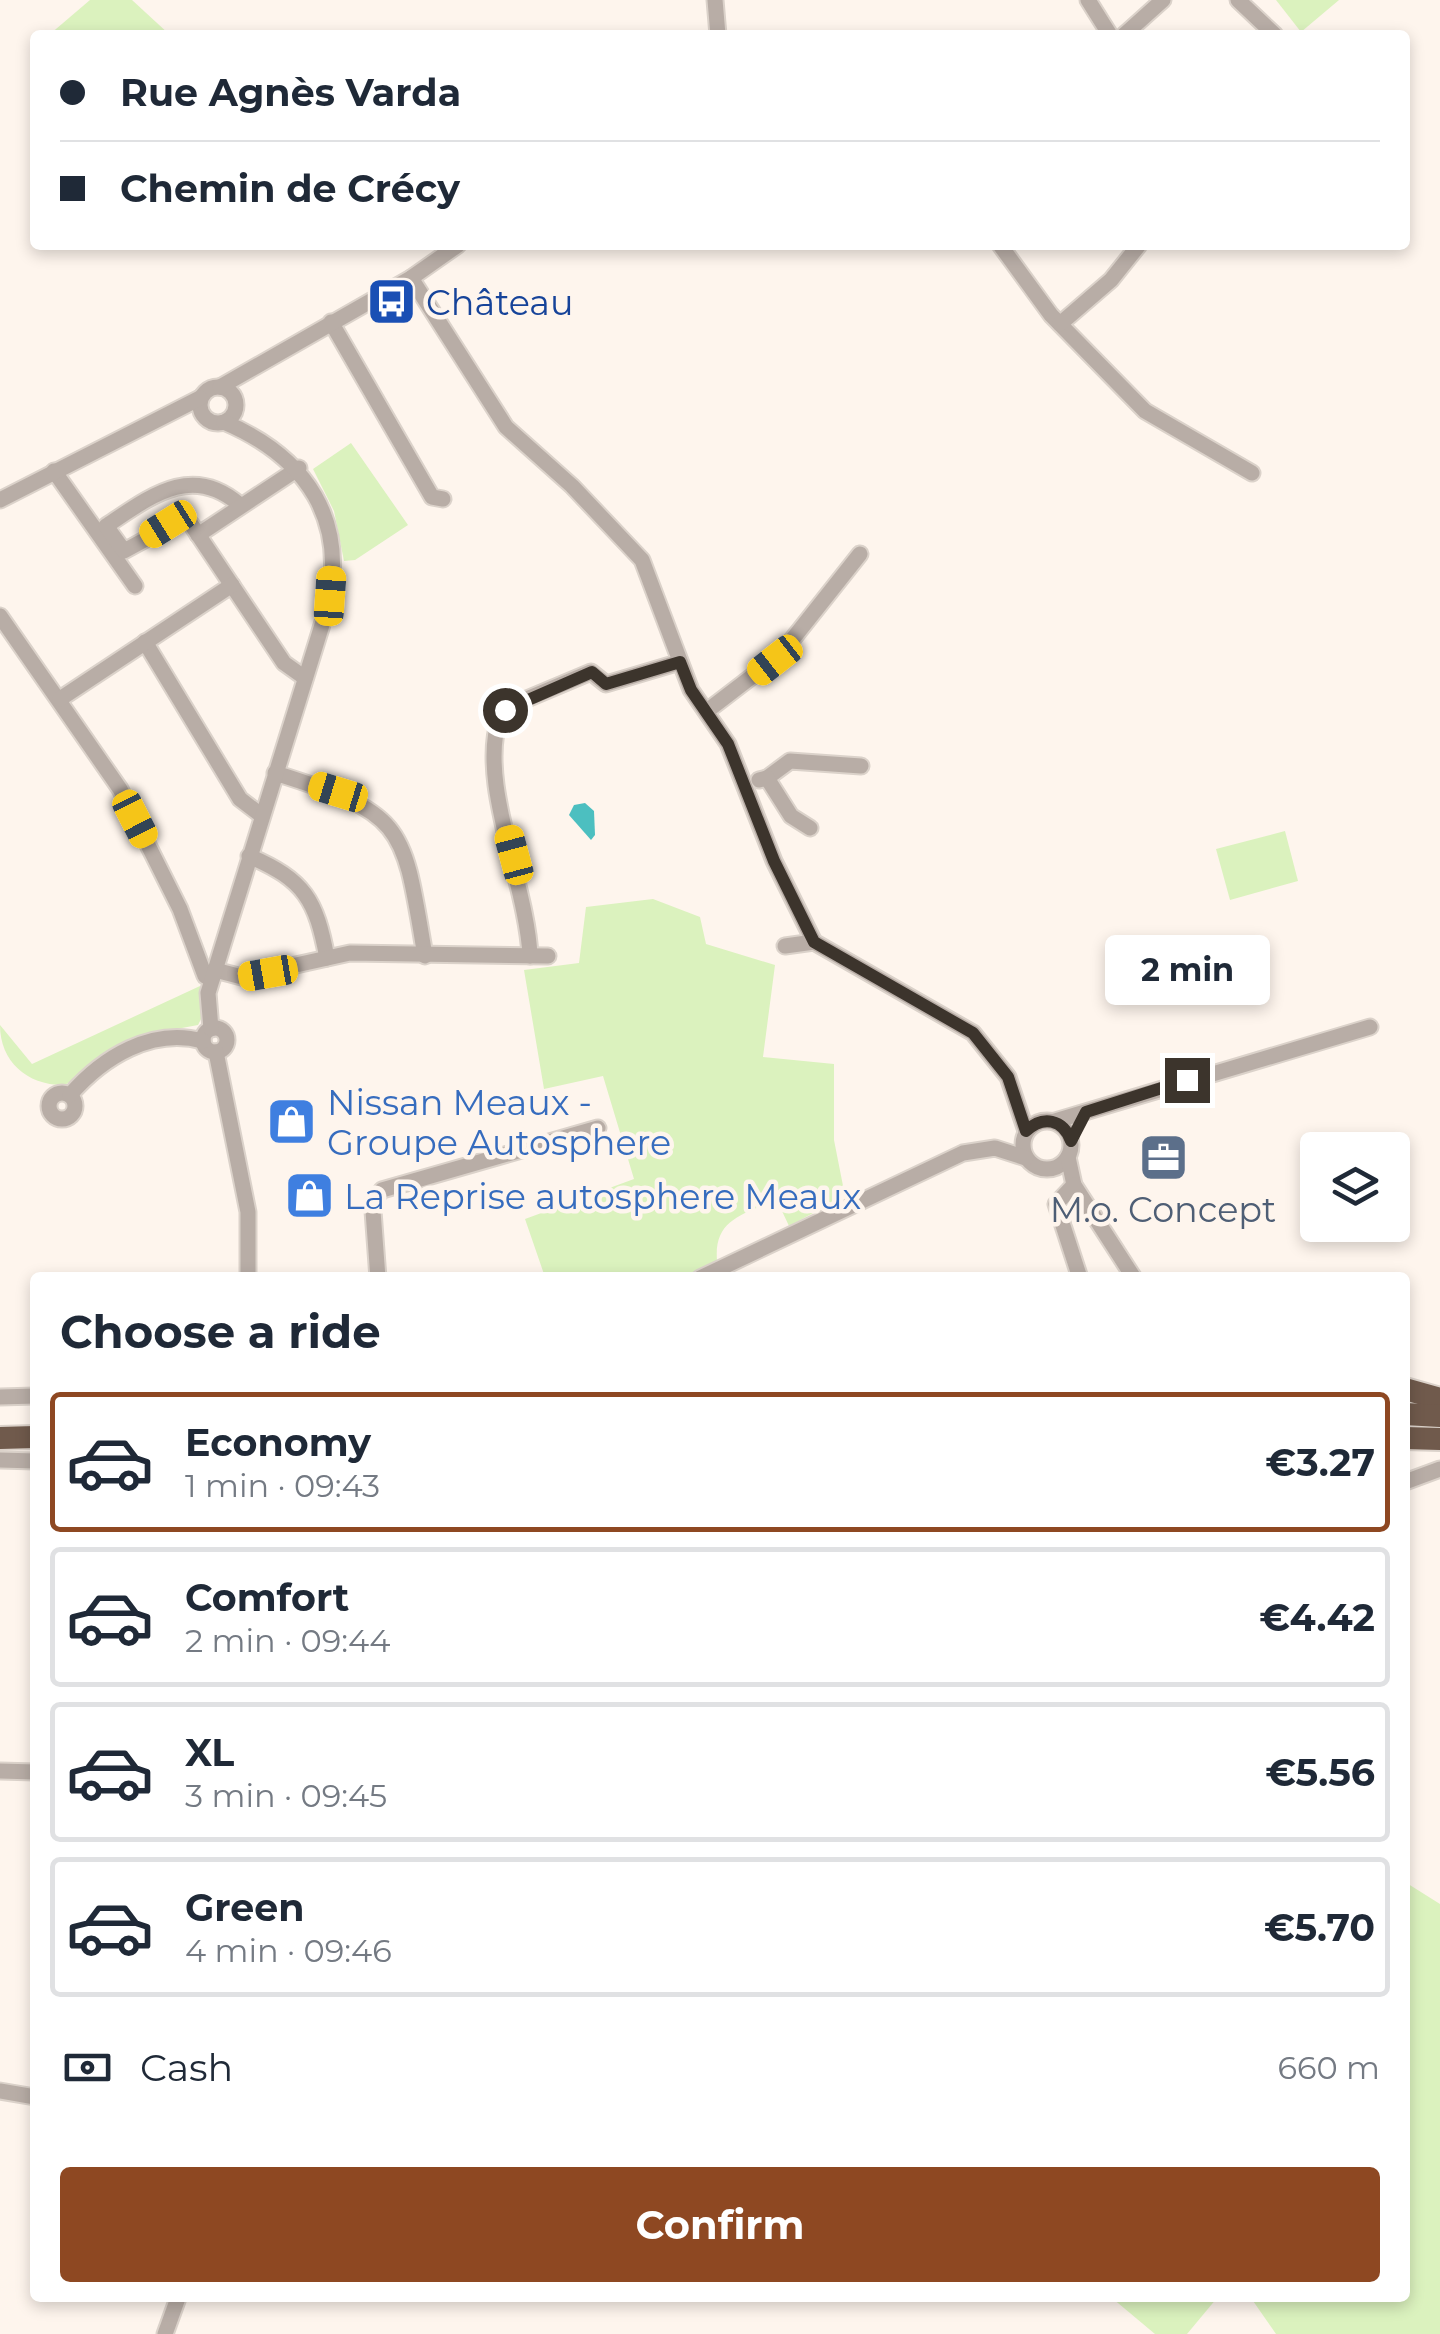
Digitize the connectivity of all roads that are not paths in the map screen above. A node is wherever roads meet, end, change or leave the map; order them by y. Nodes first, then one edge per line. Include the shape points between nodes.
1 (714, 0) edge
2 (1088, 0) edge
3 (1163, 0) edge
4 (1238, 0) edge
5 (717, 30) edge
6 (1107, 30) edge
7 (1130, 30) edge
8 (1266, 30) edge
9 (451, 250) edge
10 (1003, 250) edge
11 (1136, 250) edge
12 (410, 278) junction
13 (331, 322) junction
14 (1060, 324) junction
15 (230, 396) junction
16 (200, 398) junction
17 (203, 416) junction
18 (152, 419) junction
19 (224, 422) junction
20 (250, 431) junction
21 (298, 468) junction
22 (54, 472) junction
23 (1252, 473) dead end
24 (443, 499) dead end
25 (0, 500) edge
26 (240, 506) junction
27 (198, 535) junction
28 (860, 554) dead end
29 (232, 585) junction
30 (134, 586) dead end
31 (0, 616) edge
32 (145, 642) junction
33 (680, 662) junction
34 (304, 678) junction
35 (60, 699) junction
36 (706, 711) junction
37 (860, 766) dead end
38 (275, 773) junction
39 (767, 778) junction
40 (746, 784) junction
41 (262, 816) junction
42 (810, 828) dead end
43 (249, 856) junction
44 (814, 942) junction
45 (785, 946) dead end
46 (425, 956) junction
47 (530, 956) junction
48 (548, 956) dead end
49 (327, 958) junction
50 (213, 975) junction
51 (1370, 1027) dead end
52 (207, 1035) junction
53 (70, 1095) dead end
54 (1086, 1112) junction
55 (1054, 1122) junction
56 (598, 1128) dead end
57 (1025, 1133) junction
58 (995, 1148) junction
59 (1069, 1149) junction
60 (1026, 1158) junction
61 (1048, 1169) junction
62 (1074, 1185) junction
63 (248, 1272) edge
64 (378, 1272) edge
65 (713, 1272) edge
66 (1078, 1272) edge
67 (1130, 1272) edge
68 (1410, 1391) edge
69 (30, 1396) edge
70 (0, 1398) edge
71 (1440, 1399) edge
72 (1410, 1414) edge
73 (1440, 1416) edge
74 (0, 1424) edge
75 (30, 1424) edge
76 (1410, 1429) edge
77 (1440, 1430) edge
78 (30, 1437) edge
79 (0, 1438) edge
80 (1410, 1438) edge
81 (1440, 1438) edge
82 (0, 1460) edge
83 (30, 1461) edge
84 (1440, 1470) edge
85 (1410, 1480) edge
86 (0, 1771) edge
87 (30, 1772) edge
88 (0, 2090) edge
89 (30, 2096) edge
90 (176, 2302) edge
91 (164, 2334) edge

1 - 5 street
2 - 6 street
3 - 7 street
4 - 8 street
9 - 12 street
10 - 14 street
11 - 14 street
12 - 13 street
12 - 33 street via 506,427 642,560
13 - 15 street via 256,364
13 - 24 street via 432,496
14 - 23 street via 1144,411
15 - 16 street via 208,389
15 - 19 street
15 - 20 street
16 - 17 street
16 - 18 street
17 - 18 street
17 - 19 street
18 - 22 street
19 - 20 street
20 - 21 street
21 - 26 street
21 - 34 street via 328,530 332,566 330,596
22 - 25 street
22 - 30 street
26 - 27 street
26 - 27 street via 214,488 183,482 106,526 124,551 181,520
27 - 29 street
28 - 36 street via 780,655
29 - 32 street
29 - 34 street via 284,664
31 - 35 street
32 - 35 street
32 - 41 street via 240,800
33 - 36 street
33 - 47 street via 606,684 592,672 515,704 500,717 496,809 528,914
34 - 38 street
35 - 50 street via 120,789 205,976
36 - 40 street
37 - 39 street via 790,761
38 - 41 street
38 - 46 street via 356,800 394,833 410,864
39 - 40 street
39 - 42 street via 791,816
40 - 44 street
41 - 43 street
43 - 49 street via 309,896
43 - 50 street
44 - 45 street
44 - 57 street via 973,1033 1008,1077
46 - 47 street
46 - 49 street
47 - 48 street
49 - 50 street via 242,977
50 - 52 street
51 - 54 street
52 - 53 street via 138,1044
52 - 63 street via 218,1029 226,1037 216,1052 248,1212
54 - 55 street
54 - 59 street
55 - 57 street via 1038,1122
55 - 59 street via 1066,1129
56 - 64 street via 382,1190 373,1211
57 - 58 street
57 - 60 street
58 - 60 street
58 - 65 street via 964,1153
59 - 61 street
59 - 62 street
60 - 61 street
61 - 62 street
62 - 66 street via 1056,1204
62 - 67 street
68 - 71 highway
69 - 70 street
72 - 73 highway
74 - 75 highway
76 - 77 highway
78 - 79 highway
80 - 81 highway
82 - 83 street
84 - 85 street
86 - 87 street
88 - 89 street
90 - 91 street

